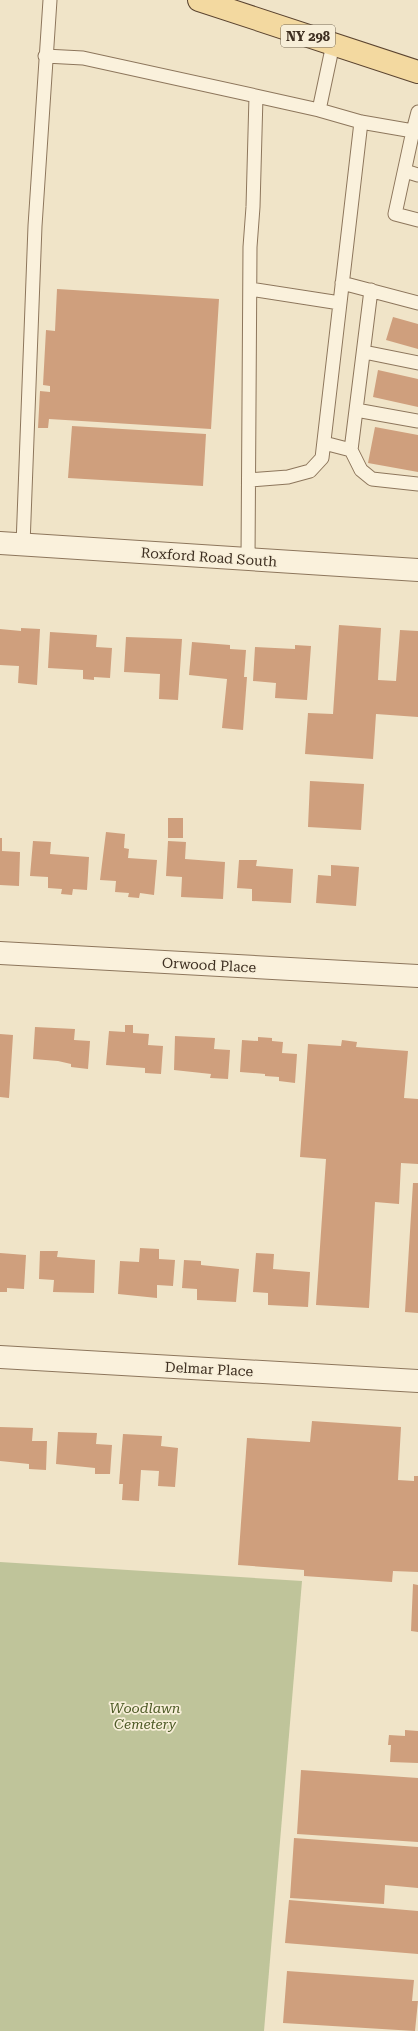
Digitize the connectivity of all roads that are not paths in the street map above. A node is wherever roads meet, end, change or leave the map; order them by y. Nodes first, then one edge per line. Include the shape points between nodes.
1 (50, 0) edge
2 (199, 0) edge
3 (333, 44) junction
4 (45, 56) junction
5 (418, 72) edge
6 (256, 96) junction
7 (318, 110) junction
8 (418, 112) edge
9 (361, 122) junction
10 (416, 132) edge
11 (412, 173) edge
12 (418, 220) edge
13 (342, 283) junction
14 (250, 289) junction
15 (371, 290) junction
16 (340, 303) junction
17 (418, 303) edge
18 (364, 352) junction
19 (418, 364) edge
20 (356, 410) junction
21 (418, 421) edge
22 (324, 443) junction
23 (351, 450) junction
24 (249, 480) junction
25 (418, 484) edge
26 (0, 543) edge
27 (23, 545) junction
28 (248, 559) junction
29 (418, 570) edge
30 (0, 953) edge
31 (418, 976) edge
32 (0, 1357) edge
33 (418, 1381) edge

1 - 4 lane
2 - 3 main road, NY 298
3 - 5 main road, NY 298
3 - 7 lane
4 - 6 lane via 83,58
4 - 27 lane via 35,226
6 - 7 lane
6 - 14 lane
7 - 9 lane
8 - 10 lane
9 - 10 lane
9 - 13 lane
10 - 11 lane
11 - 12 lane via 395,214
13 - 15 lane
13 - 16 lane
14 - 16 lane
14 - 24 lane
15 - 17 lane
15 - 18 lane
16 - 22 lane
18 - 19 lane
18 - 20 lane
20 - 21 lane
20 - 23 lane
22 - 23 lane
22 - 24 lane via 322,458 310,471 288,477
23 - 25 lane via 361,470 372,479
24 - 28 lane
26 - 27 street, Roxford Road South
27 - 28 street, Roxford Road South
28 - 29 street, Roxford Road South
30 - 31 street, Orwood Place
32 - 33 street, Delmar Place

